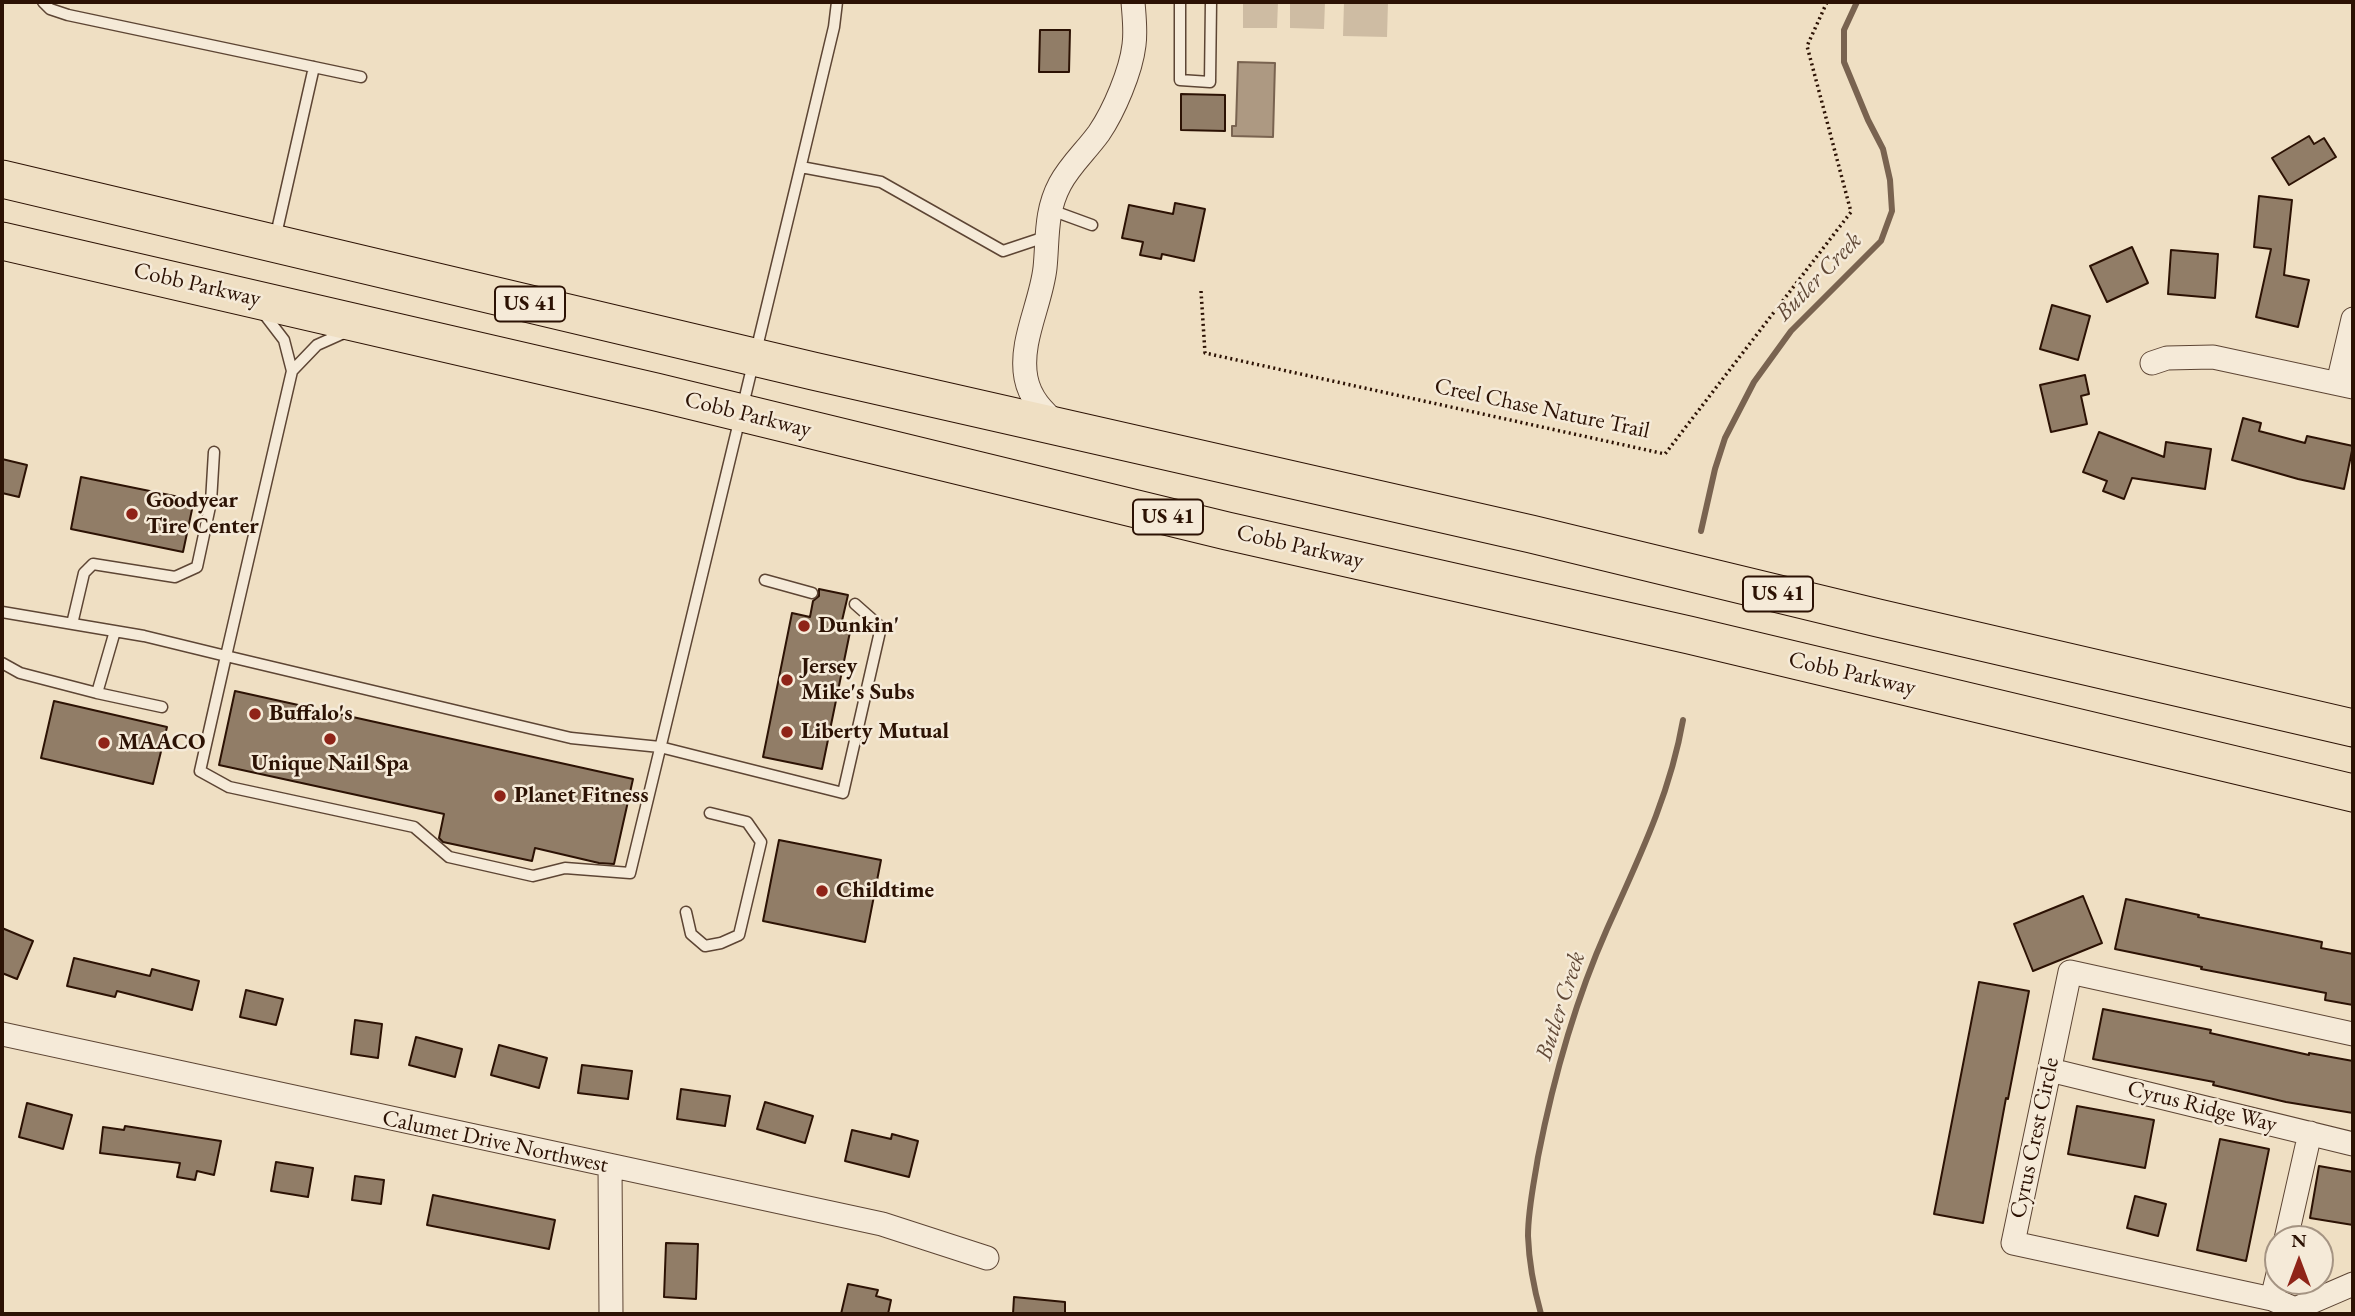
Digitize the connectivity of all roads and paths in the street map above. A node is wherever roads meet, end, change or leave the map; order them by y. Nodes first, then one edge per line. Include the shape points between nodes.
1 (43, 2) edge
2 (837, 2) edge
3 (1133, 2) edge
4 (1180, 2) edge
5 (1211, 2) edge
6 (1827, 2) edge
7 (314, 67) junction
8 (361, 77) dead end
9 (801, 167) junction
10 (2, 179) edge
11 (1051, 210) junction
12 (1093, 225) dead end
13 (1045, 237) junction
14 (2, 241) edge
15 (274, 243) junction
16 (1200, 291) dead end
17 (251, 297) junction
18 (2353, 318) edge
19 (364, 324) junction
20 (756, 357) junction
21 (2152, 363) dead end
22 (292, 371) junction
23 (2345, 385) edge
24 (742, 413) junction
25 (1058, 425) junction
26 (214, 452) dead end
27 (765, 580) dead end
28 (812, 593) dead end
29 (855, 604) dead end
30 (2, 612) edge
31 (72, 624) junction
32 (115, 631) junction
33 (226, 656) junction
34 (2, 663) edge
35 (97, 693) junction
36 (162, 707) dead end
37 (2353, 728) edge
38 (660, 747) junction
39 (2353, 793) edge
40 (710, 813) dead end
41 (686, 912) dead end
42 (2, 1034) edge
43 (2353, 1034) edge
44 (2050, 1070) junction
45 (2310, 1133) junction
46 (2353, 1144) edge
47 (610, 1167) junction
48 (2289, 1225) edge
49 (987, 1258) dead end
50 (2353, 1284) edge
51 (2273, 1295) edge
52 (2272, 1299) junction
53 (611, 1314) edge

1 - 7 lane via 68,15
2 - 9 lane
3 - 11 street via 1134,45 1122,88 1104,124 1059,185
4 - 5 lane via 1180,80 1210,82
6 - 16 path, Creel Chase Nature Trail via 1807,46 1851,212 1665,454 1205,353
7 - 8 lane
7 - 15 lane
9 - 13 lane via 881,182 1003,251
9 - 20 lane
10 - 15 main road, US 41
11 - 12 lane
11 - 13 street
13 - 25 street via 1045,268 1025,373 1031,396
14 - 17 main road, Cobb Parkway / US 41
15 - 20 main road, US 41
17 - 19 main road, Cobb Parkway / US 41
17 - 22 lane via 284,340
18 - 23 street
19 - 22 lane via 317,345
19 - 24 main road, Cobb Parkway / US 41
20 - 24 lane
20 - 25 main road, US 41
21 - 23 street via 2167,358 2213,357
22 - 33 lane
24 - 38 lane
24 - 39 main road, Cobb Parkway / US 41 via 1227,531
25 - 37 main road, US 41
26 - 31 lane via 211,502 197,567 175,578 93,564 84,573
27 - 28 lane
29 - 38 lane via 881,627 843,793
30 - 31 lane
31 - 32 lane
32 - 33 lane
32 - 35 lane
33 - 38 lane via 571,738
33 - 38 lane via 200,771 229,787 414,827 449,857 533,876 565,868 630,873
34 - 35 lane via 20,673
35 - 36 lane
40 - 41 lane via 747,822 761,842 739,935 705,946 691,934
42 - 47 street, Calumet Drive Northwest
43 - 44 street, Cyrus Crest Circle via 2070,972
44 - 45 street, Cyrus Ridge Way
44 - 52 street, Cyrus Crest Circle via 2013,1243
45 - 46 street, Cyrus Ridge Way
45 - 48 street
47 - 49 street, Calumet Drive Northwest via 882,1224
47 - 53 street
50 - 52 street, Cyrus Crest Circle via 2295,1309
51 - 52 street

